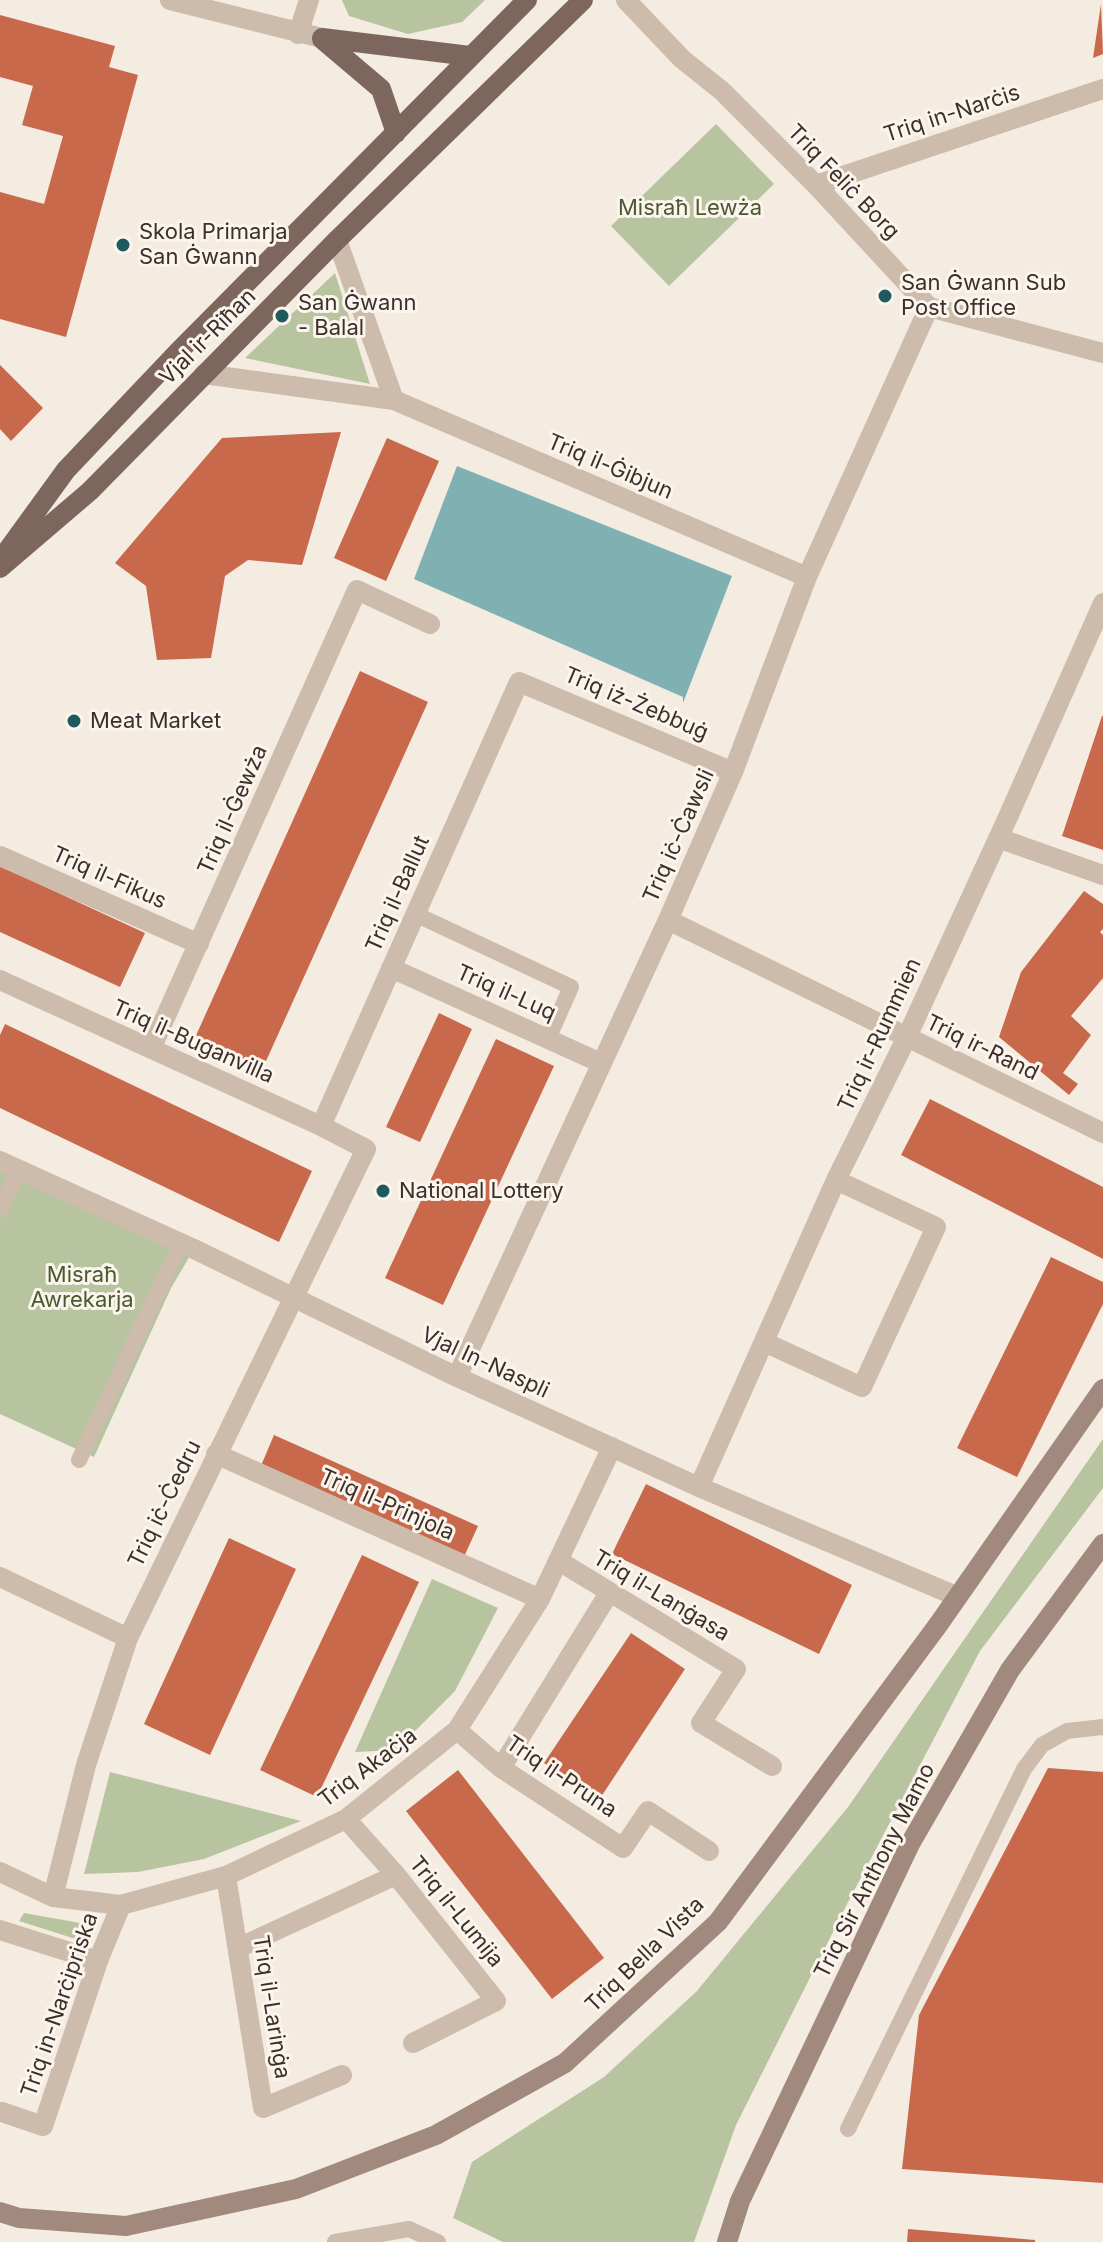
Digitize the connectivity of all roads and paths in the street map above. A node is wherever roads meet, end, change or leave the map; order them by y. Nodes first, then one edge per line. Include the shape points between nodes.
1 (170, 0) edge
2 (309, 0) edge
3 (527, 0) edge
4 (583, 0) edge
5 (626, 0) edge
6 (298, 34) junction
7 (322, 38) junction
8 (470, 56) junction
9 (1103, 89) edge
10 (396, 133) junction
11 (816, 185) junction
12 (337, 240) junction
13 (929, 307) junction
14 (1103, 353) edge
15 (204, 374) junction
16 (394, 400) junction
17 (0, 560) edge
18 (0, 568) edge
19 (807, 577) junction
20 (1103, 603) edge
21 (430, 624) dead end
22 (519, 682) joint
23 (733, 772) junction
24 (998, 838) junction
25 (0, 856) edge
26 (1103, 875) edge
27 (415, 914) junction
28 (668, 920) junction
29 (199, 944) junction
30 (391, 968) junction
31 (0, 980) edge
32 (548, 1039) junction
33 (906, 1039) junction
34 (151, 1049) junction
35 (601, 1063) junction
36 (321, 1126) junction
37 (1103, 1133) edge
38 (366, 1149) joint
39 (9, 1165) edge
40 (836, 1180) junction
41 (0, 1210) edge
42 (181, 1243) junction
43 (292, 1298) junction
44 (764, 1342) junction
45 (457, 1377) junction
46 (1103, 1389) edge
47 (612, 1447) junction
48 (216, 1454) junction
49 (79, 1460) dead end
50 (699, 1487) junction
51 (1103, 1544) edge
52 (559, 1561) junction
53 (0, 1577) edge
54 (609, 1593) junction
55 (956, 1596) junction
56 (540, 1599) junction
57 (128, 1638) junction
58 (1103, 1727) edge
59 (457, 1730) junction
60 (772, 1766) dead end
61 (501, 1768) junction
62 (346, 1819) junction
63 (709, 1851) dead end
64 (0, 1872) edge
65 (396, 1875) junction
66 (226, 1876) junction
67 (53, 1897) junction
68 (121, 1905) junction
69 (0, 1930) edge
70 (238, 1948) junction
71 (98, 1961) junction
72 (413, 2043) dead end
73 (342, 2075) dead end
74 (2, 2112) edge
75 (848, 2129) dead end
76 (0, 2212) edge
77 (335, 2242) edge
78 (438, 2242) edge
79 (727, 2242) edge

1 - 6 street
2 - 6 street
3 - 8 main road, Vjal ir-Riħan
4 - 12 main road, Vjal ir-Riħan
5 - 11 street, Triq Feliċ Borg
6 - 7 street
7 - 8 main road
7 - 10 main road via 381,89
8 - 10 main road, Vjal ir-Riħan
9 - 11 street, Triq in-Narċis
10 - 17 main road, Vjal ir-Riħan via 66,470
11 - 13 street, Triq Feliċ Borg
12 - 15 main road, Vjal ir-Riħan
12 - 16 street
13 - 14 street
13 - 19 street, Triq iċ-Ċawsli
15 - 16 street, Triq il-Ġibjun
15 - 18 main road, Vjal ir-Riħan via 90,491
16 - 19 street, Triq il-Ġibjun
19 - 23 street, Triq iċ-Ċawsli
20 - 24 street, Triq ir-Rummien
21 - 29 street, Triq il-Ġewża via 357,590
22 - 23 street, Triq iż-Żebbuġ
22 - 27 street, Triq il-Ballut
23 - 28 street, Triq iċ-Ċawsli
24 - 26 street
24 - 33 street, Triq ir-Rummien
25 - 29 street, Triq il-Fikus
27 - 30 street, Triq il-Ballut
27 - 32 lane via 571,987
28 - 33 street, Triq ir-Rand
28 - 35 street, Triq iċ-Ċawsli
29 - 34 street, Triq il-Ġewża
30 - 32 street, Triq il-Luq
30 - 36 street, Triq il-Ballut
31 - 34 street, Triq il-Buganvilla
32 - 35 street, Triq il-Luq
33 - 37 street, Triq ir-Rand
33 - 40 street, Triq ir-Rummien
34 - 36 street, Triq il-Buganvilla
35 - 45 street, Triq iċ-Ċawsli
36 - 38 street, Triq il-Buganvilla
38 - 43 street, Triq iċ-Ċedru
39 - 41 lane
39 - 42 street, Vjal In-Naspli
40 - 44 street, Triq ir-Rummien
40 - 44 street via 936,1227 862,1387
42 - 43 street, Vjal In-Naspli
42 - 49 lane
43 - 45 street, Vjal In-Naspli
43 - 48 street, Triq iċ-Ċedru
44 - 50 street, Triq ir-Rummien
45 - 47 street, Vjal In-Naspli
46 - 55 main road, Triq Bella Vista
47 - 50 street, Vjal In-Naspli
47 - 52 street, Triq Akaċja
48 - 56 street, Triq il-Prinjola
48 - 57 street, Triq iċ-Ċedru
50 - 55 street, Vjal In-Naspli
51 - 79 main road, Triq Sir Anthony Mamo via 1010,1670 910,1844 740,2201
52 - 54 street, Triq il-Lanġasa
52 - 56 street, Triq Akaċja
53 - 57 street
54 - 60 street, Triq il-Lanġasa via 736,1669 701,1723
54 - 61 street
55 - 76 main road, Triq Bella Vista via 718,1922 565,2063 436,2135 296,2189 126,2226
56 - 59 street, Triq Akaċja
57 - 67 street, Triq iċ-Ċedru via 86,1765
58 - 75 lane via 1067,1731 1042,1745 1024,1769
59 - 61 street, Triq il-Pruna
59 - 62 street, Triq Akaċja
61 - 63 street, Triq il-Pruna via 623,1848 648,1811
62 - 65 street, Triq il-Lumija
62 - 66 street, Triq Akaċja
64 - 67 street, Triq Akaċja
65 - 70 street
65 - 72 street, Triq il-Lumija via 496,2001
66 - 68 street, Triq Akaċja
66 - 70 street, Triq il-Larinġa
67 - 68 street, Triq Akaċja
68 - 71 street, Triq in-Narċipriska
69 - 71 street
70 - 73 street, Triq il-Larinġa via 263,2108
71 - 74 street, Triq in-Narċipriska via 43,2126
77 - 78 lane via 409,2229

